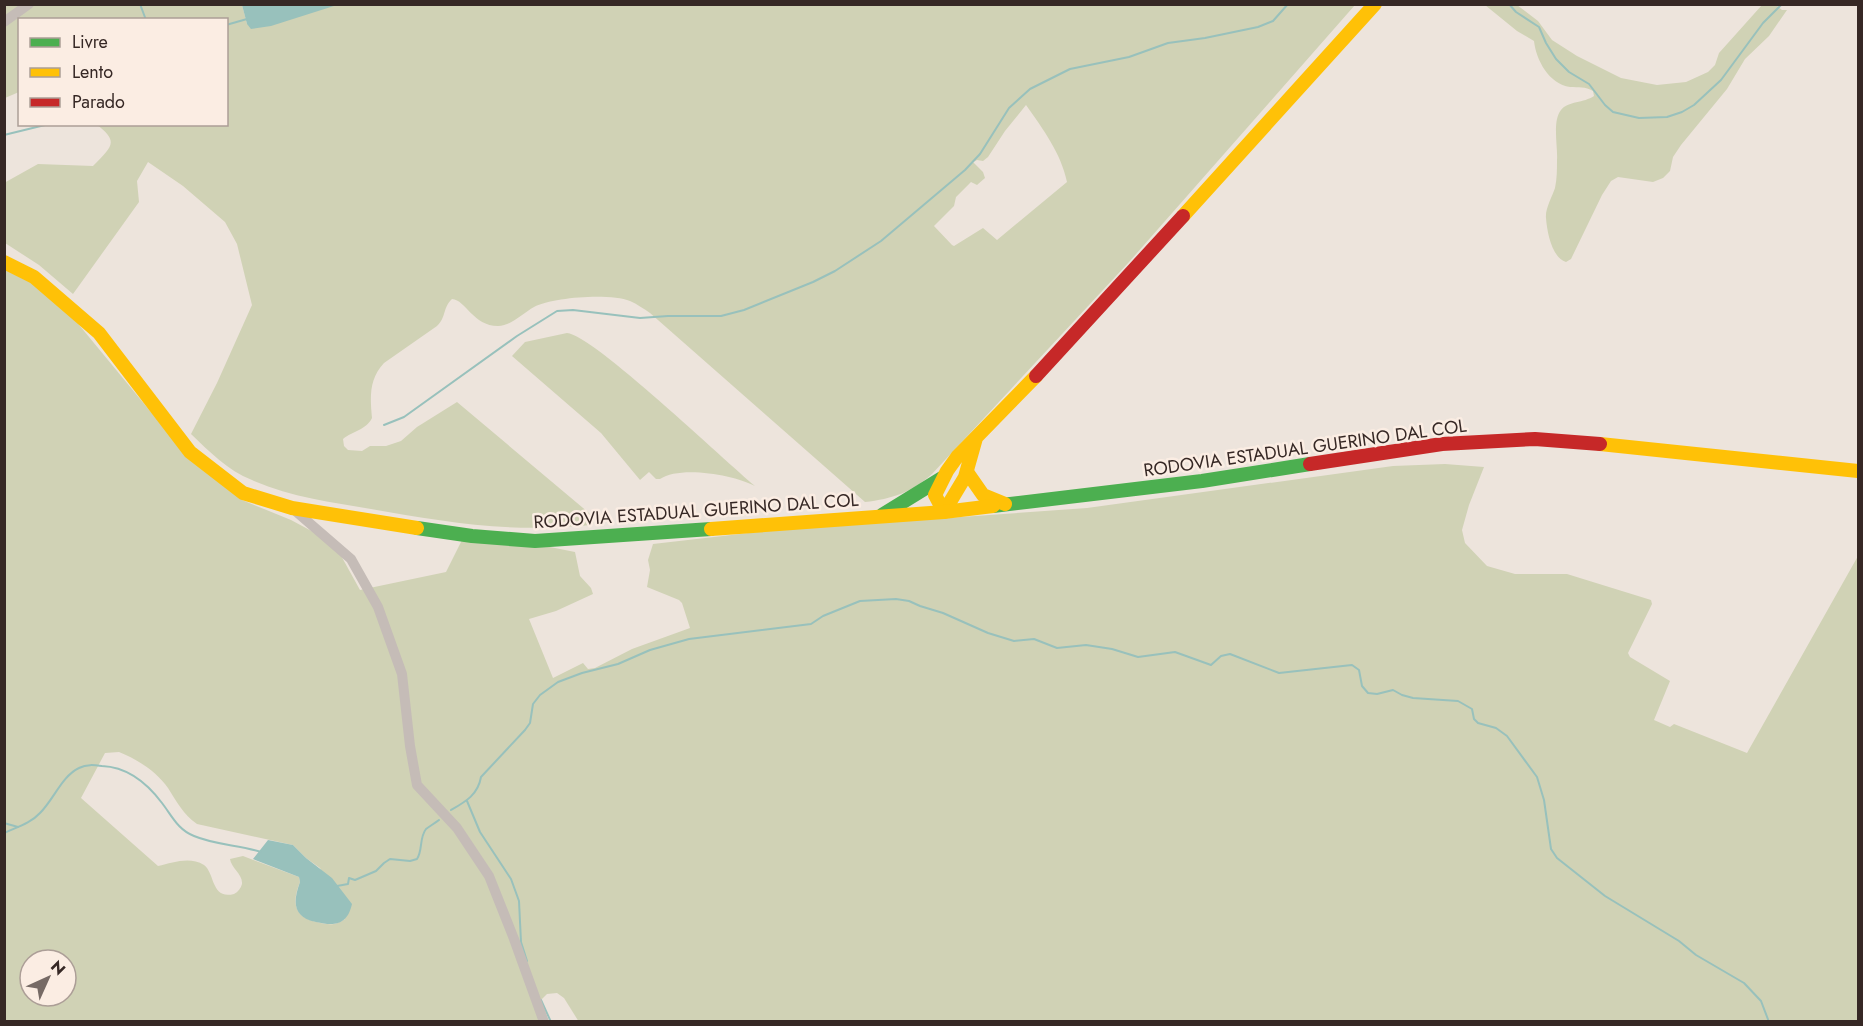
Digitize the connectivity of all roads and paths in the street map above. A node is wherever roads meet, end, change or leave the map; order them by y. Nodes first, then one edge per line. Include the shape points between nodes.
1 (29, 4) edge
2 (1375, 4) edge
3 (4, 22) edge
4 (4, 262) edge
5 (976, 438) junction
6 (1858, 471) edge
7 (967, 472) junction
8 (942, 478) junction
9 (1008, 506) junction
10 (292, 508) junction
11 (945, 512) junction
12 (879, 517) junction
13 (543, 1022) edge

1 - 3 street
2 - 5 main road via 1080,330
4 - 10 main road, RODOVIA ESTADUAL GUERINO DAL COL via 34,277 99,333 190,452 243,493
5 - 7 main road
5 - 8 main road via 963,448
6 - 9 main road, RODOVIA ESTADUAL GUERINO DAL COL via 1535,439 1442,444
7 - 9 main road via 983,495
7 - 11 main road
8 - 11 main road via 935,495
8 - 12 main road
9 - 11 main road, RODOVIA ESTADUAL GUERINO DAL COL
10 - 12 main road, RODOVIA ESTADUAL GUERINO DAL COL via 472,536 535,541
10 - 13 street via 351,559 378,608 402,674 417,785 457,828 489,876
11 - 12 main road, RODOVIA ESTADUAL GUERINO DAL COL

